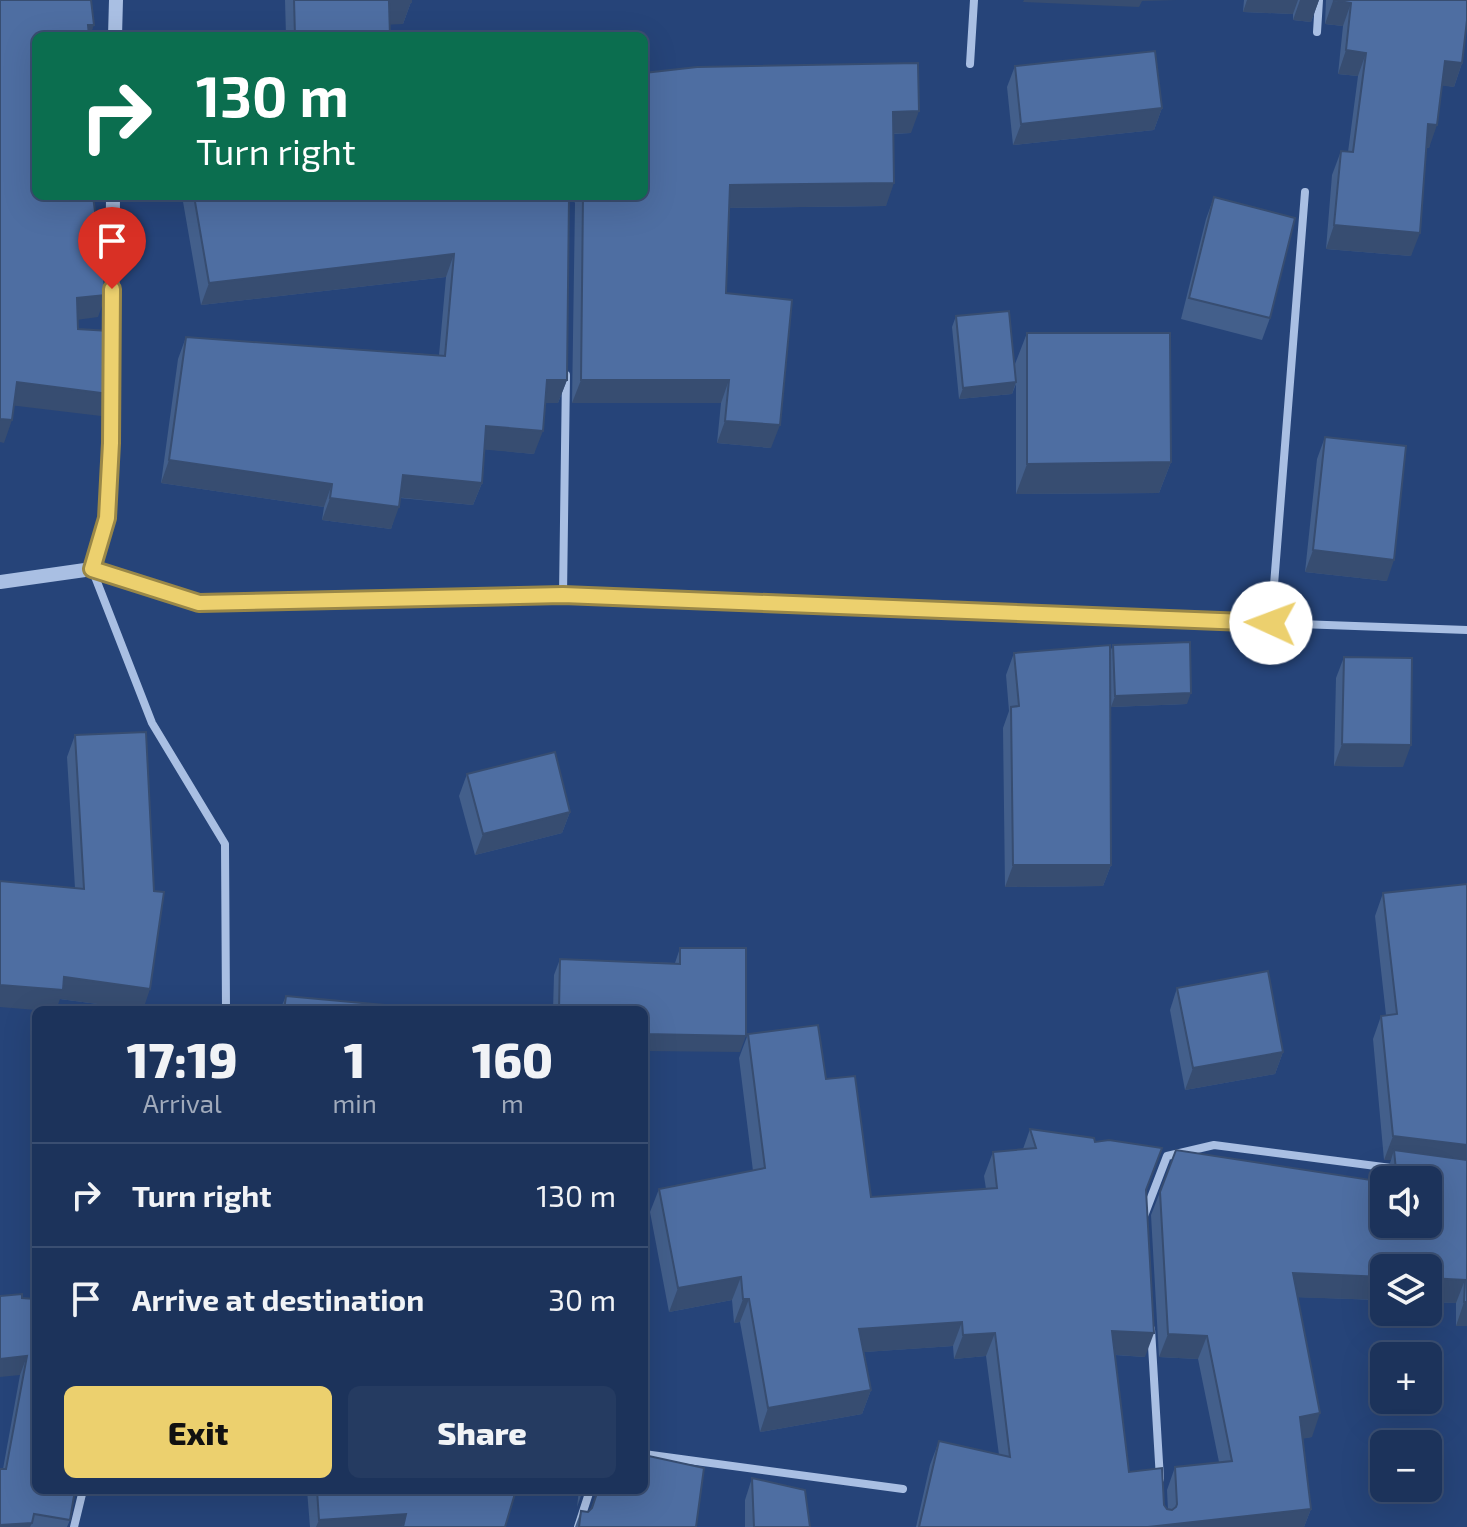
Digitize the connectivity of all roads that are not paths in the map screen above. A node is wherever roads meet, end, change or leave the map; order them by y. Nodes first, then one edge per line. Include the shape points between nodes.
1 (116, 0) edge
2 (974, 0) edge
3 (1319, 0) edge
4 (115, 32) edge
5 (1317, 32) dead end
6 (970, 64) dead end
7 (1305, 192) dead end
8 (113, 200) edge
9 (566, 360) edge
10 (92, 569) junction
11 (0, 582) edge
12 (563, 595) junction
13 (1271, 623) junction
14 (1467, 630) edge
15 (226, 1006) edge
16 (1380, 1166) edge
17 (1145, 1230) edge
18 (1150, 1324) edge
19 (648, 1455) edge
20 (903, 1489) dead end
21 (82, 1494) edge
22 (589, 1494) edge
23 (1161, 1496) edge
24 (74, 1527) edge
25 (578, 1527) edge

1 - 4 street
2 - 6 street
3 - 5 street
7 - 13 street
8 - 10 street via 107,518
9 - 12 street
10 - 11 street
10 - 12 street via 199,603
10 - 15 street via 152,723 225,844
12 - 13 street
13 - 14 street
16 - 17 street via 1214,1145 1167,1156 1144,1214
18 - 23 street
19 - 20 street
21 - 24 street
22 - 25 street

